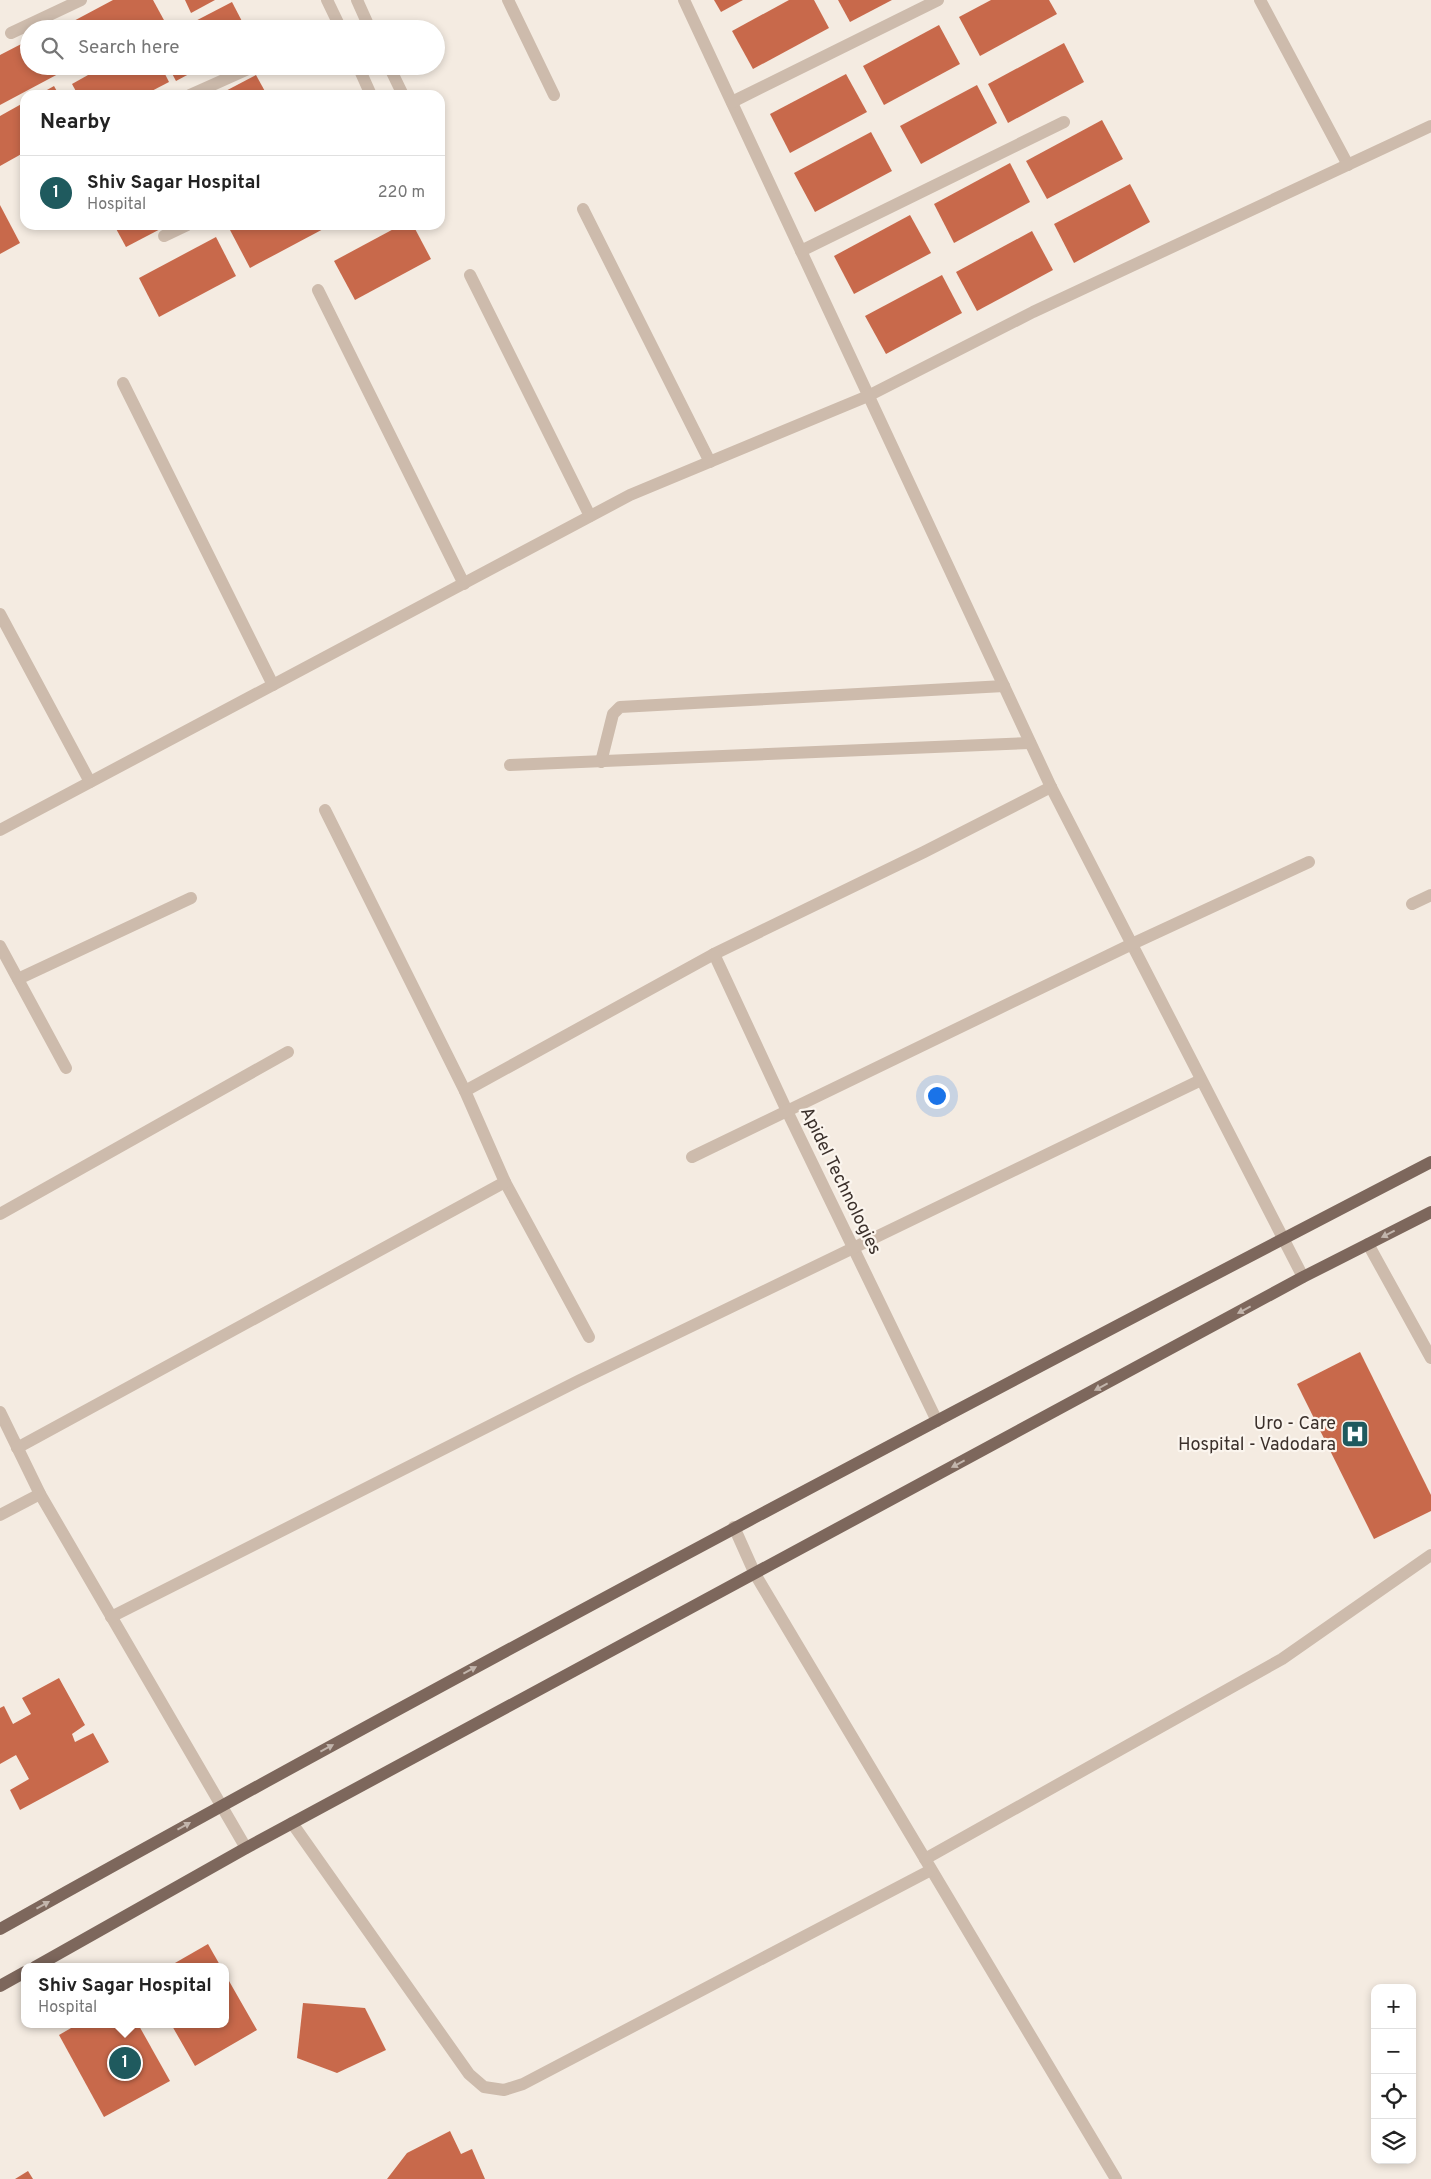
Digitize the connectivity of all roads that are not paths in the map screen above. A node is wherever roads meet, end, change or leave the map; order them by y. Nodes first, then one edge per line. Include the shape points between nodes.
1 (81, 0) edge
2 (327, 0) edge
3 (357, 0) edge
4 (508, 0) edge
5 (684, 0) edge
6 (938, 0) edge
7 (1260, 0) edge
8 (37, 20) edge
9 (336, 20) edge
10 (366, 20) edge
11 (20, 28) edge
12 (11, 32) dead end
13 (235, 75) edge
14 (362, 75) edge
15 (393, 75) edge
16 (201, 90) edge
17 (369, 90) edge
18 (400, 90) edge
19 (554, 95) dead end
20 (732, 102) junction
21 (1064, 122) dead end
22 (1431, 126) edge
23 (1348, 165) junction
24 (583, 209) dead end
25 (177, 230) edge
26 (164, 236) dead end
27 (801, 251) junction
28 (470, 275) dead end
29 (318, 290) dead end
30 (123, 383) dead end
31 (868, 396) junction
32 (710, 462) junction
33 (590, 516) junction
34 (464, 584) junction
35 (0, 614) edge
36 (273, 685) junction
37 (1004, 686) junction
38 (1030, 742) junction
39 (601, 762) junction
40 (510, 765) dead end
41 (90, 782) junction
42 (1051, 786) junction
43 (325, 810) dead end
44 (0, 830) edge
45 (1309, 862) dead end
46 (1431, 895) edge
47 (191, 898) dead end
48 (1412, 904) dead end
49 (1132, 944) junction
50 (0, 946) edge
51 (714, 954) junction
52 (18, 979) junction
53 (288, 1052) dead end
54 (66, 1068) dead end
55 (1201, 1080) junction
56 (465, 1091) junction
57 (787, 1111) junction
58 (692, 1157) dead end
59 (1431, 1162) edge
60 (505, 1182) junction
61 (1431, 1212) edge
62 (0, 1214) edge
63 (1283, 1238) junction
64 (1368, 1244) junction
65 (853, 1248) junction
66 (1303, 1277) junction
67 (589, 1337) dead end
68 (1431, 1358) edge
69 (0, 1412) edge
70 (937, 1421) junction
71 (17, 1448) junction
72 (40, 1494) junction
73 (0, 1515) edge
74 (734, 1527) junction
75 (1431, 1555) edge
76 (755, 1574) junction
77 (111, 1617) junction
78 (221, 1805) junction
79 (292, 1823) junction
80 (246, 1848) junction
81 (928, 1864) junction
82 (0, 1929) edge
83 (41, 1963) edge
84 (21, 1974) edge
85 (0, 1986) edge
86 (1116, 2179) edge

1 - 8 street
2 - 9 street
3 - 10 street
4 - 19 street
5 - 20 street
6 - 20 street
7 - 23 street
11 - 12 street
13 - 16 street
14 - 17 street
15 - 18 street
20 - 27 street
21 - 27 street
22 - 23 street
23 - 31 street via 1033,312
24 - 32 street
25 - 26 street
27 - 31 street
28 - 33 street
29 - 34 street
30 - 36 street
31 - 32 street
31 - 37 street
32 - 33 street via 630,495
33 - 34 street
34 - 36 street
35 - 41 street
36 - 41 street
37 - 38 street
37 - 39 street via 620,707 613,714
38 - 39 street
38 - 42 street
39 - 40 street
41 - 44 street
42 - 49 street
42 - 51 street
43 - 56 street
45 - 49 street
46 - 48 street
47 - 52 street
49 - 55 street
49 - 57 street
50 - 52 street
51 - 56 street
51 - 57 street, Apidel Technologies
52 - 54 street
53 - 62 street
55 - 63 street
55 - 65 street
56 - 60 street
57 - 58 street
57 - 65 street, Apidel Technologies
59 - 63 main road
60 - 67 street
60 - 71 street
61 -> 64 main road
63 - 66 street
63 - 70 main road
64 - 66 main road
64 - 68 street
65 - 70 street, Apidel Technologies
65 - 77 street via 578,1380
66 -> 76 main road
69 - 71 street
70 - 74 main road
71 - 72 street
72 - 73 street
72 - 77 street
74 - 76 street
78 -> 74 main road
75 - 81 street via 1282,1659
76 - 79 main road
76 - 81 street
77 - 78 street
78 - 80 street
82 -> 78 main road
79 - 80 main road
79 - 81 street via 469,2074 484,2087 504,2090 523,2084
80 - 83 main road
81 - 86 street
84 - 85 main road

